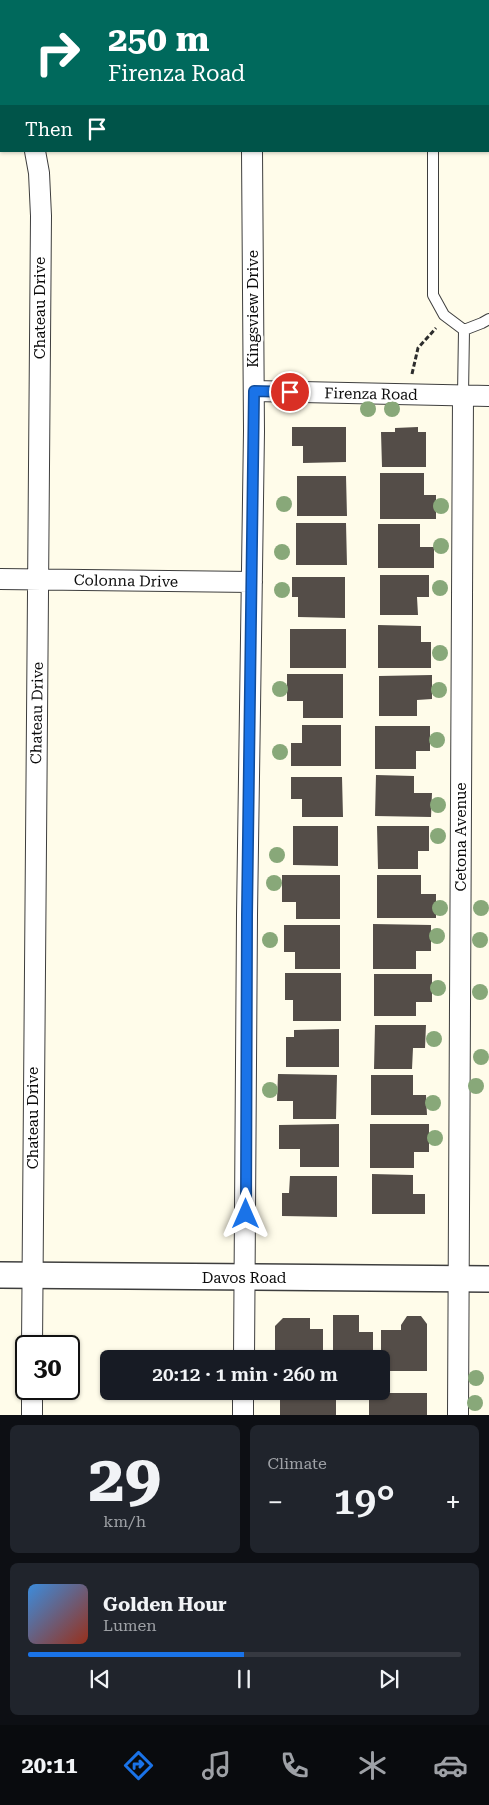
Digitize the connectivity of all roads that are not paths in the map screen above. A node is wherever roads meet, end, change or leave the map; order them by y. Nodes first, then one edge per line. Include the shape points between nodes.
1 (35, 152) edge
2 (252, 152) edge
3 (433, 152) edge
4 (489, 319) edge
5 (464, 330) junction
6 (254, 391) junction
7 (463, 396) junction
8 (489, 396) edge
9 (0, 580) edge
10 (38, 580) junction
11 (252, 582) junction
12 (0, 1275) edge
13 (32, 1276) junction
14 (245, 1278) junction
15 (460, 1279) junction
16 (489, 1279) edge
17 (32, 1335) edge
18 (244, 1350) edge
19 (32, 1400) edge
20 (243, 1400) edge
21 (32, 1415) edge
22 (243, 1415) edge
23 (458, 1415) edge

1 - 10 street, Chateau Drive via 41,216
2 - 6 street, Kingsview Drive
3 - 5 lane via 433,295 446,316
4 - 5 lane
5 - 7 lane
6 - 7 street, Firenza Road
6 - 11 street, Kingsview Drive
7 - 8 street, Firenza Road
7 - 15 street, Cetona Avenue
9 - 10 street, Colonna Drive
10 - 11 street, Colonna Drive
10 - 13 street, Chateau Drive
11 - 14 street, Kingsview Drive
12 - 13 street, Davos Road
13 - 14 street, Davos Road
13 - 17 street, Chateau Drive
14 - 15 street, Davos Road
14 - 18 street, Kingsview Drive
15 - 16 street, Davos Road
15 - 23 street, Cetona Avenue
19 - 21 street
20 - 22 street

